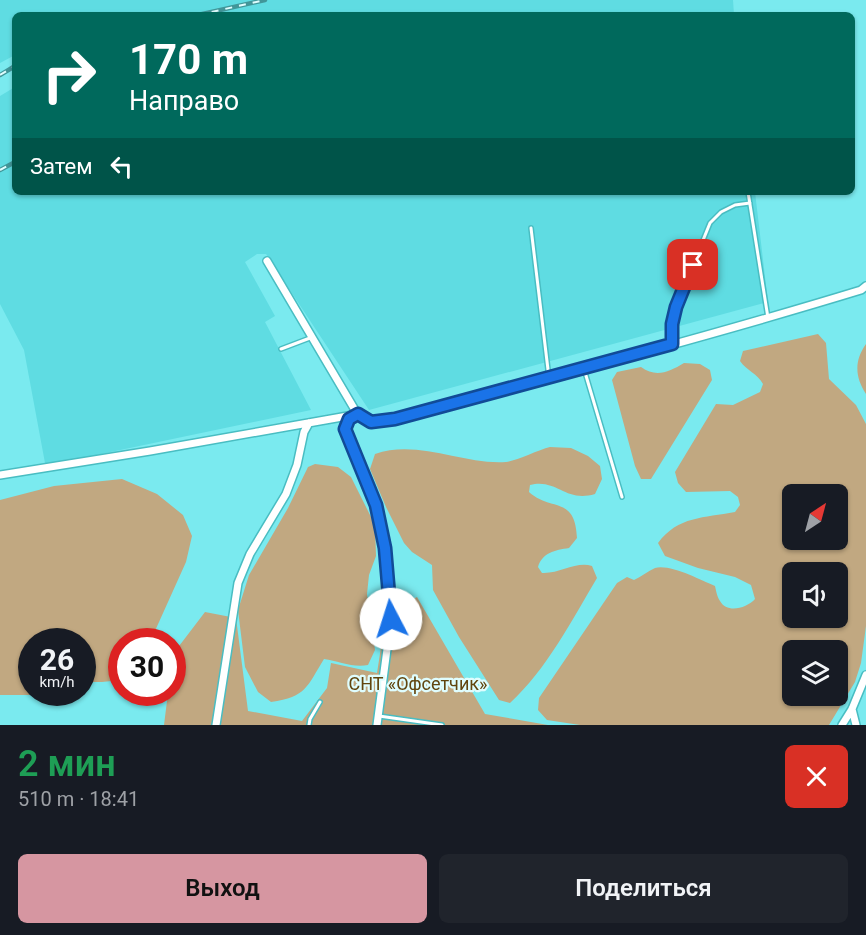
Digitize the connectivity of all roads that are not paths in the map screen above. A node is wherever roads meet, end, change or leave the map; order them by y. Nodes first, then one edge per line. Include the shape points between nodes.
1 (749, 195) edge
2 (750, 203) junction
3 (531, 228) dead end
4 (267, 261) dead end
5 (866, 286) edge
6 (768, 319) junction
7 (312, 337) junction
8 (672, 344) junction
9 (281, 349) dead end
10 (584, 369) junction
11 (549, 378) junction
12 (358, 414) junction
13 (309, 423) junction
14 (0, 476) edge
15 (622, 497) dead end
16 (866, 675) edge
17 (320, 702) dead end
18 (852, 709) junction
19 (379, 716) junction
20 (216, 725) edge
21 (309, 725) edge
22 (377, 725) edge
23 (442, 725) edge
24 (842, 725) edge
25 (856, 725) edge

1 - 2 lane
2 - 6 lane
2 - 8 lane via 721,212 710,224 676,307
3 - 11 lane
4 - 7 street
5 - 6 street
6 - 8 street
7 - 9 lane
7 - 12 street
8 - 10 street
10 - 11 street
10 - 15 lane
11 - 12 street via 388,421 371,422
12 - 13 street
12 - 19 street via 349,419 345,429 376,505 385,548 391,619
13 - 14 street
13 - 20 street via 286,494 250,554 238,584
16 - 18 street
17 - 21 lane
18 - 24 street
18 - 25 street
19 - 22 street
19 - 23 lane

